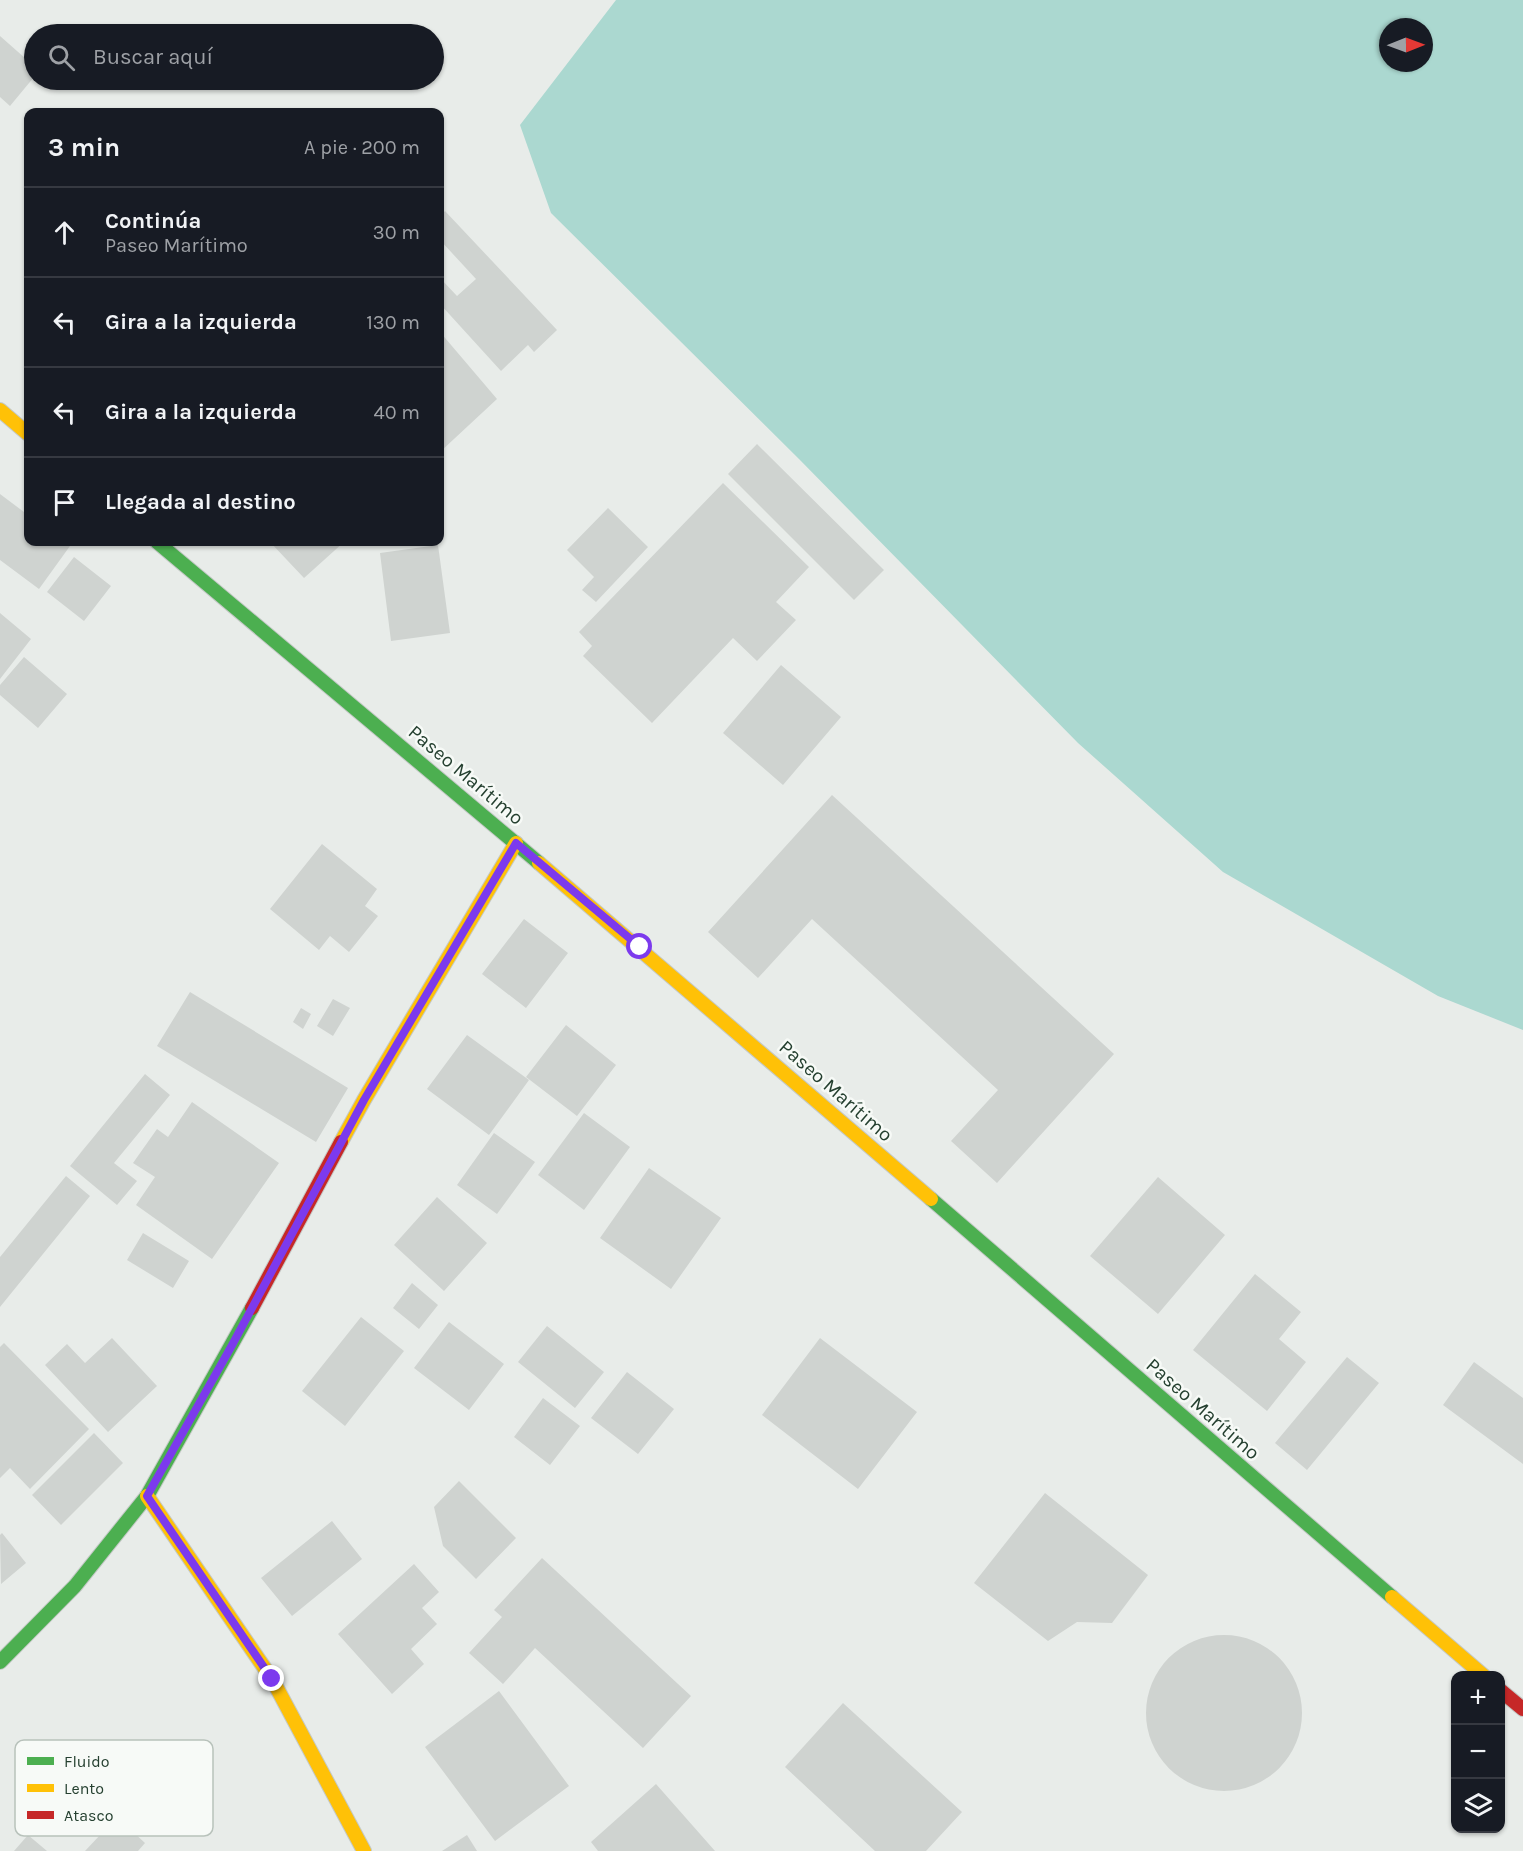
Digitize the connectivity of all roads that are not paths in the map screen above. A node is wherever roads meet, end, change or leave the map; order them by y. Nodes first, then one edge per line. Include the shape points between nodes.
1 (0, 410) edge
2 (24, 431) edge
3 (162, 546) edge
4 (516, 843) junction
5 (147, 1496) junction
6 (0, 1662) edge
7 (1478, 1671) edge
8 (1505, 1694) edge
9 (1523, 1709) edge
10 (364, 1851) edge

1 - 2 main road
3 - 4 main road, Paseo Marítimo
4 - 5 main road via 364,1100
4 - 7 main road, Paseo Marítimo
5 - 6 main road via 75,1586
5 - 10 main road via 272,1679
8 - 9 main road

